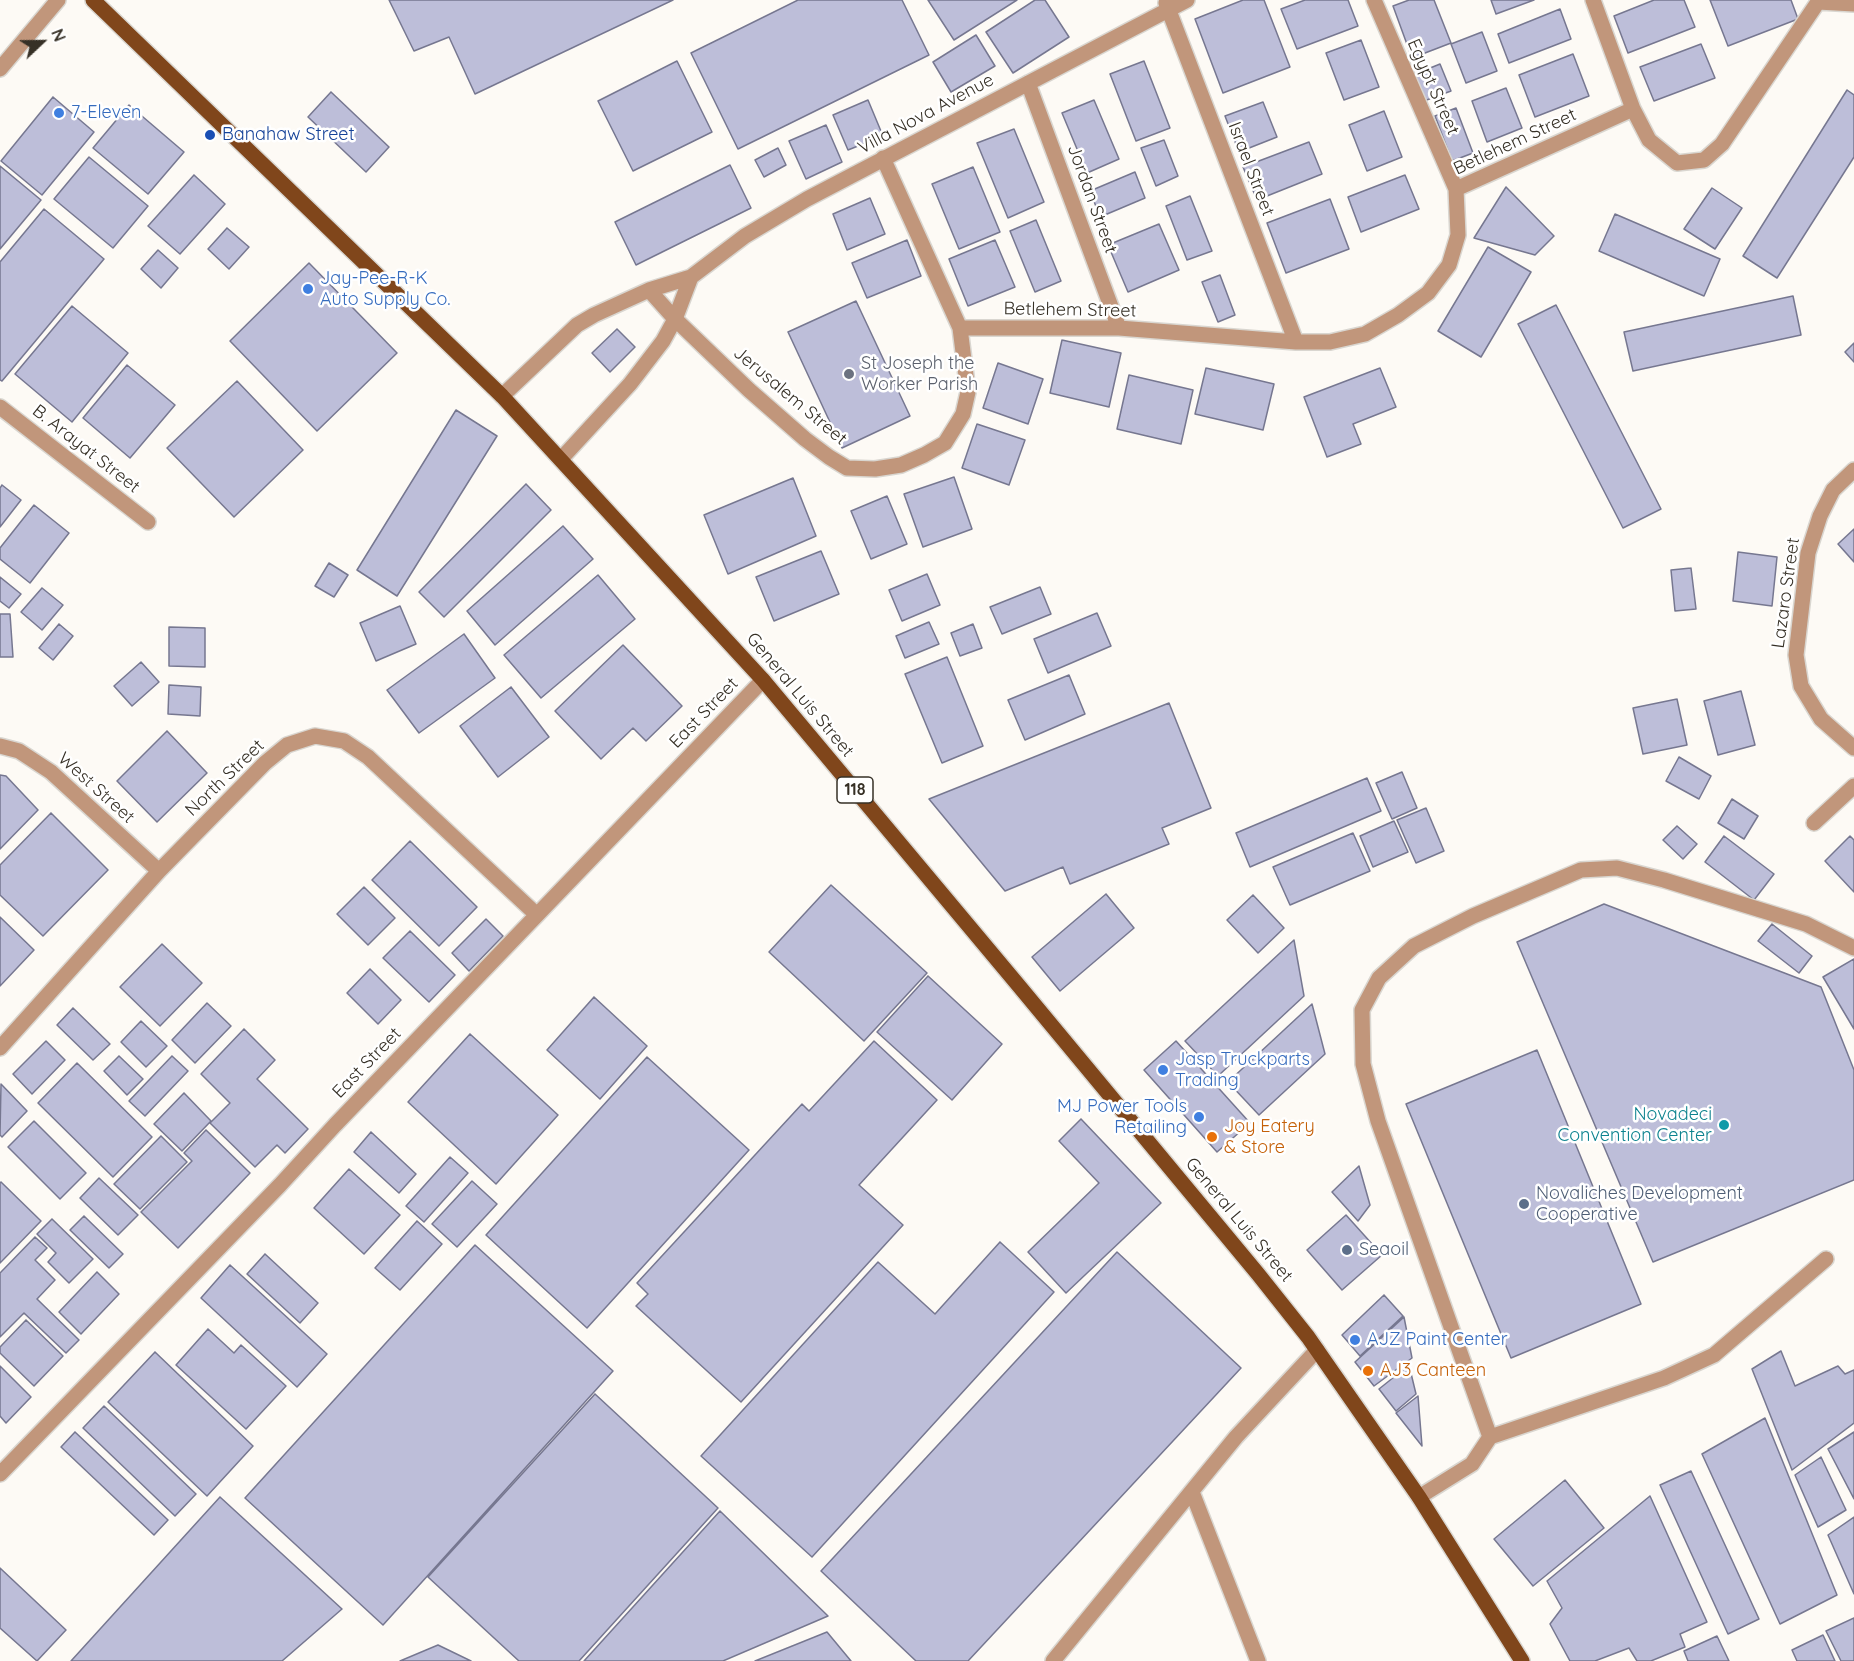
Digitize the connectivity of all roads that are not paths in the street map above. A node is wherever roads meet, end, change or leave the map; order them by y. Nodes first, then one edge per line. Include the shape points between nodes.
1 (58, 0) edge
2 (93, 0) edge
3 (1187, 0) edge
4 (1374, 0) edge
5 (1593, 0) edge
6 (1818, 1) edge
7 (1854, 4) edge
8 (1167, 5) edge
9 (0, 69) edge
10 (1028, 83) junction
11 (1633, 109) junction
12 (883, 158) junction
13 (1456, 189) junction
14 (691, 277) junction
15 (649, 290) junction
16 (675, 319) junction
17 (960, 328) junction
18 (1119, 328) junction
19 (1296, 342) junction
20 (502, 396) junction
21 (0, 407) edge
22 (561, 459) junction
23 (1854, 470) edge
24 (148, 522) dead end
25 (763, 680) junction
26 (0, 746) edge
27 (1854, 748) edge
28 (1854, 786) edge
29 (1814, 823) dead end
30 (159, 871) junction
31 (537, 915) junction
32 (1854, 948) edge
33 (0, 1048) edge
34 (1826, 1259) dead end
35 (1317, 1350) junction
36 (1490, 1437) junction
37 (0, 1474) edge
38 (1192, 1492) junction
39 (1419, 1497) junction
40 (1053, 1661) edge
41 (1258, 1661) edge
42 (1522, 1661) edge

1 - 9 street
2 - 20 main road, General Luis Street / 118
3 - 8 street, Villa Nova Avenue
4 - 13 street, Egypt Street
5 - 11 street
6 - 7 street
6 - 11 street via 1722,144 1704,160 1677,163 1649,140
8 - 10 street, Villa Nova Avenue
8 - 19 street, Israel Street
10 - 12 street, Villa Nova Avenue
10 - 18 street, Jordan Street
11 - 13 street, Betlehem Street
12 - 14 street, Villa Nova Avenue via 754,231
12 - 17 street, Jerusalem Street
13 - 19 street, Betlehem Street via 1458,235 1449,265 1428,293 1365,334 1330,342
14 - 15 street, Villa Nova Avenue
14 - 16 street
15 - 16 street, Jerusalem Street
15 - 20 street, Villa Nova Avenue via 577,325
16 - 17 street, Jerusalem Street via 749,390 829,458 847,468 875,469 901,465 945,443 963,414 968,392
16 - 22 street via 646,364
17 - 18 street, Betlehem Street
18 - 19 street, Betlehem Street
20 - 22 main road, General Luis Street / 118
21 - 24 street, B. Arayat Street
22 - 25 main road, General Luis Street / 118
23 - 27 street, Lazaro Street via 1833,490 1820,516 1809,553 1796,655 1801,686 1821,719
25 - 31 street, East Street
25 - 35 main road, General Luis Street / 118 via 1251,1265
26 - 30 street, West Street via 20,751 51,772
28 - 29 street
30 - 31 street, North Street via 265,763 287,745 315,736 344,741 368,757
30 - 33 street, North Street
31 - 37 street, East Street
32 - 36 street via 1806,924 1664,880 1617,868 1581,870 1414,946 1379,978 1362,1010 1363,1064 1378,1121
34 - 36 street via 1714,1355 1664,1378
35 - 38 street via 1236,1437
35 - 39 main road, General Luis Street / 118
36 - 39 street via 1472,1464
38 - 40 street
38 - 41 street
39 - 42 main road, General Luis Street / 118

